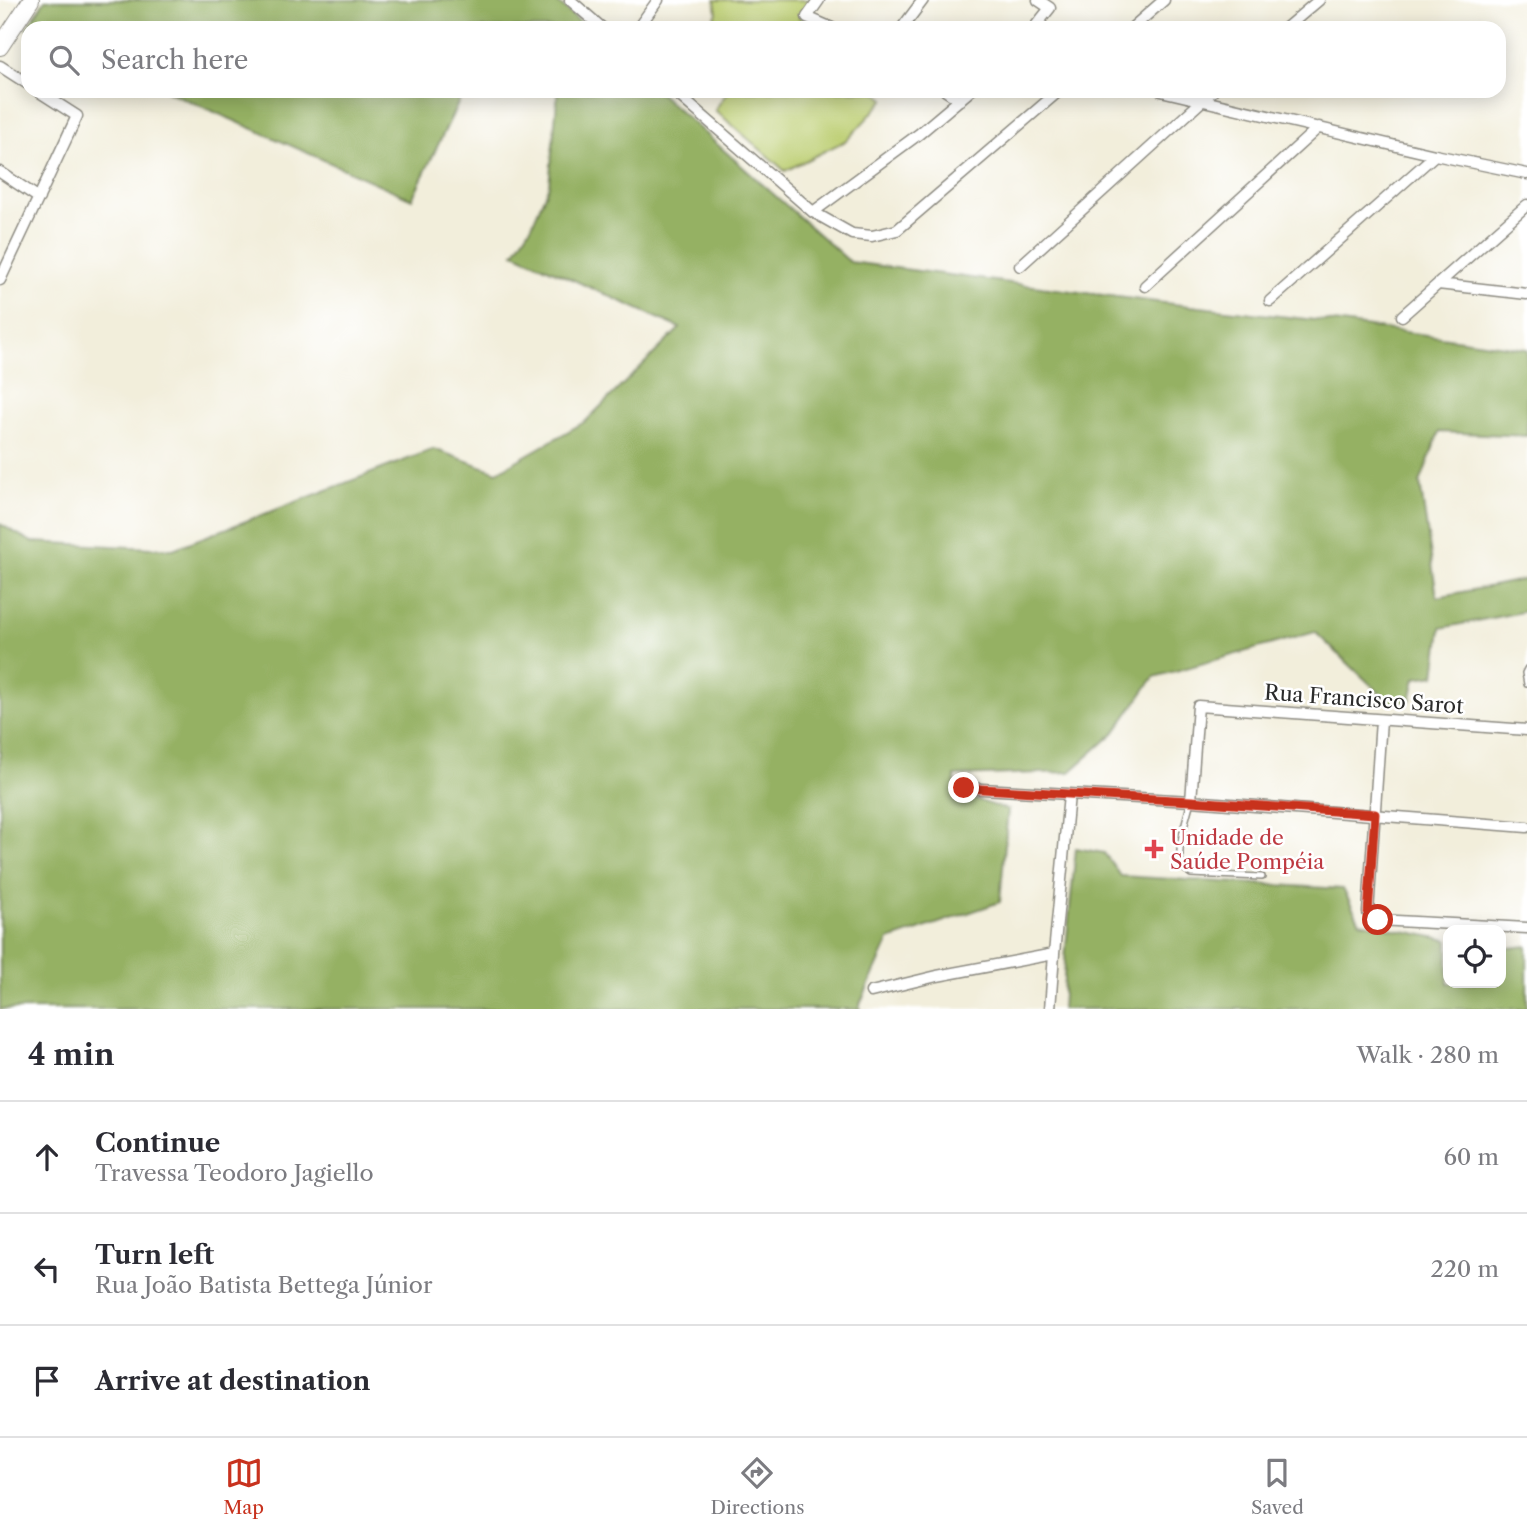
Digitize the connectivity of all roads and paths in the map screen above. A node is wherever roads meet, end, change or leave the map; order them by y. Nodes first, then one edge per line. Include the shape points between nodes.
1 (31, 0) edge
2 (570, 0) edge
3 (658, 0) edge
4 (818, 0) edge
5 (923, 0) edge
6 (1038, 0) edge
7 (1164, 0) edge
8 (1319, 0) edge
9 (594, 21) edge
10 (643, 21) edge
11 (816, 21) edge
12 (907, 21) edge
13 (1040, 21) edge
14 (1140, 21) edge
15 (1294, 21) edge
16 (0, 47) edge
17 (0, 66) edge
18 (21, 80) edge
19 (49, 98) edge
20 (682, 98) edge
21 (957, 98) edge
22 (1051, 98) edge
23 (1190, 98) edge
24 (1205, 98) edge
25 (960, 100) joint
26 (1202, 101) junction
27 (1319, 127) junction
28 (1435, 155) junction
29 (0, 172) edge
30 (1527, 174) edge
31 (39, 198) junction
32 (1527, 205) edge
33 (813, 212) junction
34 (1020, 266) dead end
35 (0, 278) edge
36 (1438, 284) junction
37 (1145, 286) dead end
38 (1527, 294) edge
39 (1270, 301) dead end
40 (1402, 316) dead end
41 (1527, 669) edge
42 (1527, 684) edge
43 (1381, 720) junction
44 (1527, 730) edge
45 (964, 788) dead end
46 (1069, 795) junction
47 (1191, 801) junction
48 (1375, 814) junction
49 (1527, 827) edge
50 (1262, 877) dead end
51 (1527, 928) edge
52 (1054, 954) junction
53 (870, 992) dead end
54 (1050, 1009) edge

1 - 16 street
2 - 9 street
3 - 10 street
4 - 11 street via 807,17
5 - 12 street
6 - 13 street via 1050,8
7 - 14 street
8 - 15 street
17 - 18 street
19 - 31 street via 77,116
20 - 33 street
21 - 25 street
22 - 33 street via 897,230 872,236 852,234
23 - 26 street
24 - 26 street
25 - 33 street
26 - 27 street
26 - 34 street
27 - 28 street
27 - 37 street
28 - 30 street
28 - 39 street
29 - 31 street
31 - 35 street
32 - 36 street
36 - 38 street
36 - 40 street
41 - 42 lane
43 - 44 street, Rua Francisco Sarot
43 - 47 street, Rua Francisco Sarot via 1198,705
43 - 48 street
45 - 46 street
46 - 47 street
46 - 52 street
47 - 48 street
47 - 50 lane via 1181,842 1184,869 1191,874
48 - 49 street
48 - 51 street via 1368,913 1378,920
52 - 53 street
52 - 54 street

